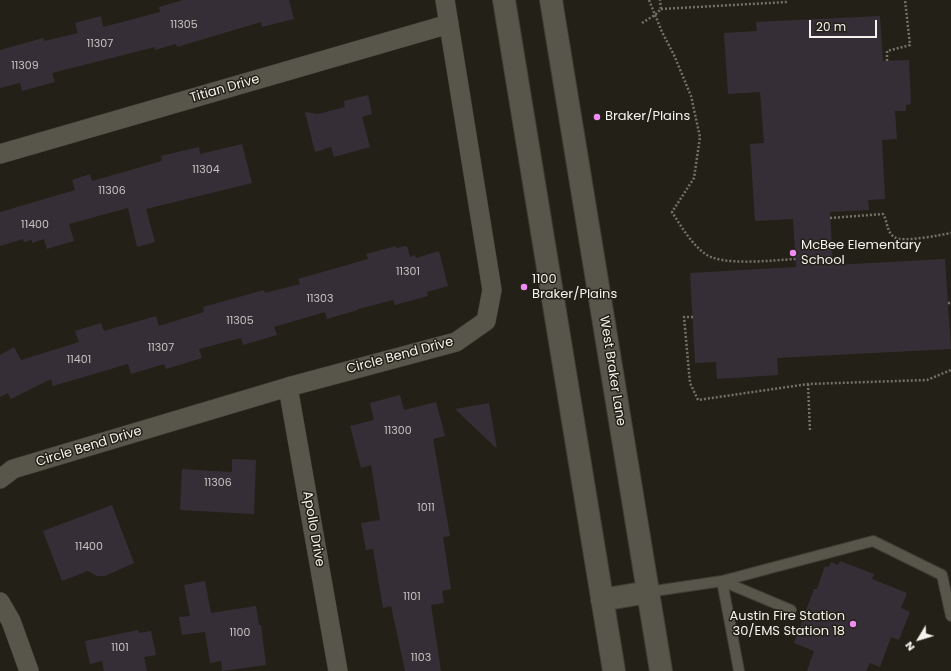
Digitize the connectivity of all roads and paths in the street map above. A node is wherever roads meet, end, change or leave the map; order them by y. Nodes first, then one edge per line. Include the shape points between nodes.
1 (445, 0) edge
2 (504, 0) edge
3 (551, 0) edge
4 (649, 0) edge
5 (660, 0) edge
6 (905, 0) edge
7 (787, 2) dead end
8 (661, 9) junction
9 (655, 15) junction
10 (642, 23) dead end
11 (449, 24) junction
12 (888, 61) dead end
13 (0, 154) edge
14 (830, 218) dead end
15 (951, 234) edge
16 (796, 259) dead end
17 (693, 317) dead end
18 (951, 370) edge
19 (808, 384) junction
20 (288, 387) junction
21 (810, 430) dead end
22 (0, 479) edge
23 (722, 581) junction
24 (648, 592) junction
25 (602, 600) junction
26 (0, 602) edge
27 (791, 610) dead end
28 (951, 616) edge
29 (29, 671) edge
30 (338, 671) edge
31 (614, 671) edge
32 (661, 671) edge
33 (739, 671) edge

1 - 11 street, Circle Bend Drive
2 - 25 main road
3 - 24 main road, West Braker Lane
4 - 9 path
5 - 8 path
6 - 12 path via 910,45 887,51
7 - 8 path
8 - 9 path
9 - 10 path
9 - 16 path via 691,96 700,137 694,178 672,212 687,236 705,254 727,262
11 - 13 street, Titian Drive
11 - 20 street, Circle Bend Drive via 492,290 486,321 456,342
14 - 15 path via 883,214 887,220 888,230 895,238
17 - 19 path via 684,317 690,383 698,400
18 - 19 path via 927,380
19 - 21 path
20 - 22 street, Circle Bend Drive via 13,469
20 - 30 street, Apollo Drive
23 - 24 lane
23 - 27 lane
23 - 28 lane via 873,541 942,574
23 - 33 lane
24 - 25 main road
24 - 32 main road, West Braker Lane
25 - 31 main road
26 - 29 street via 11,621

